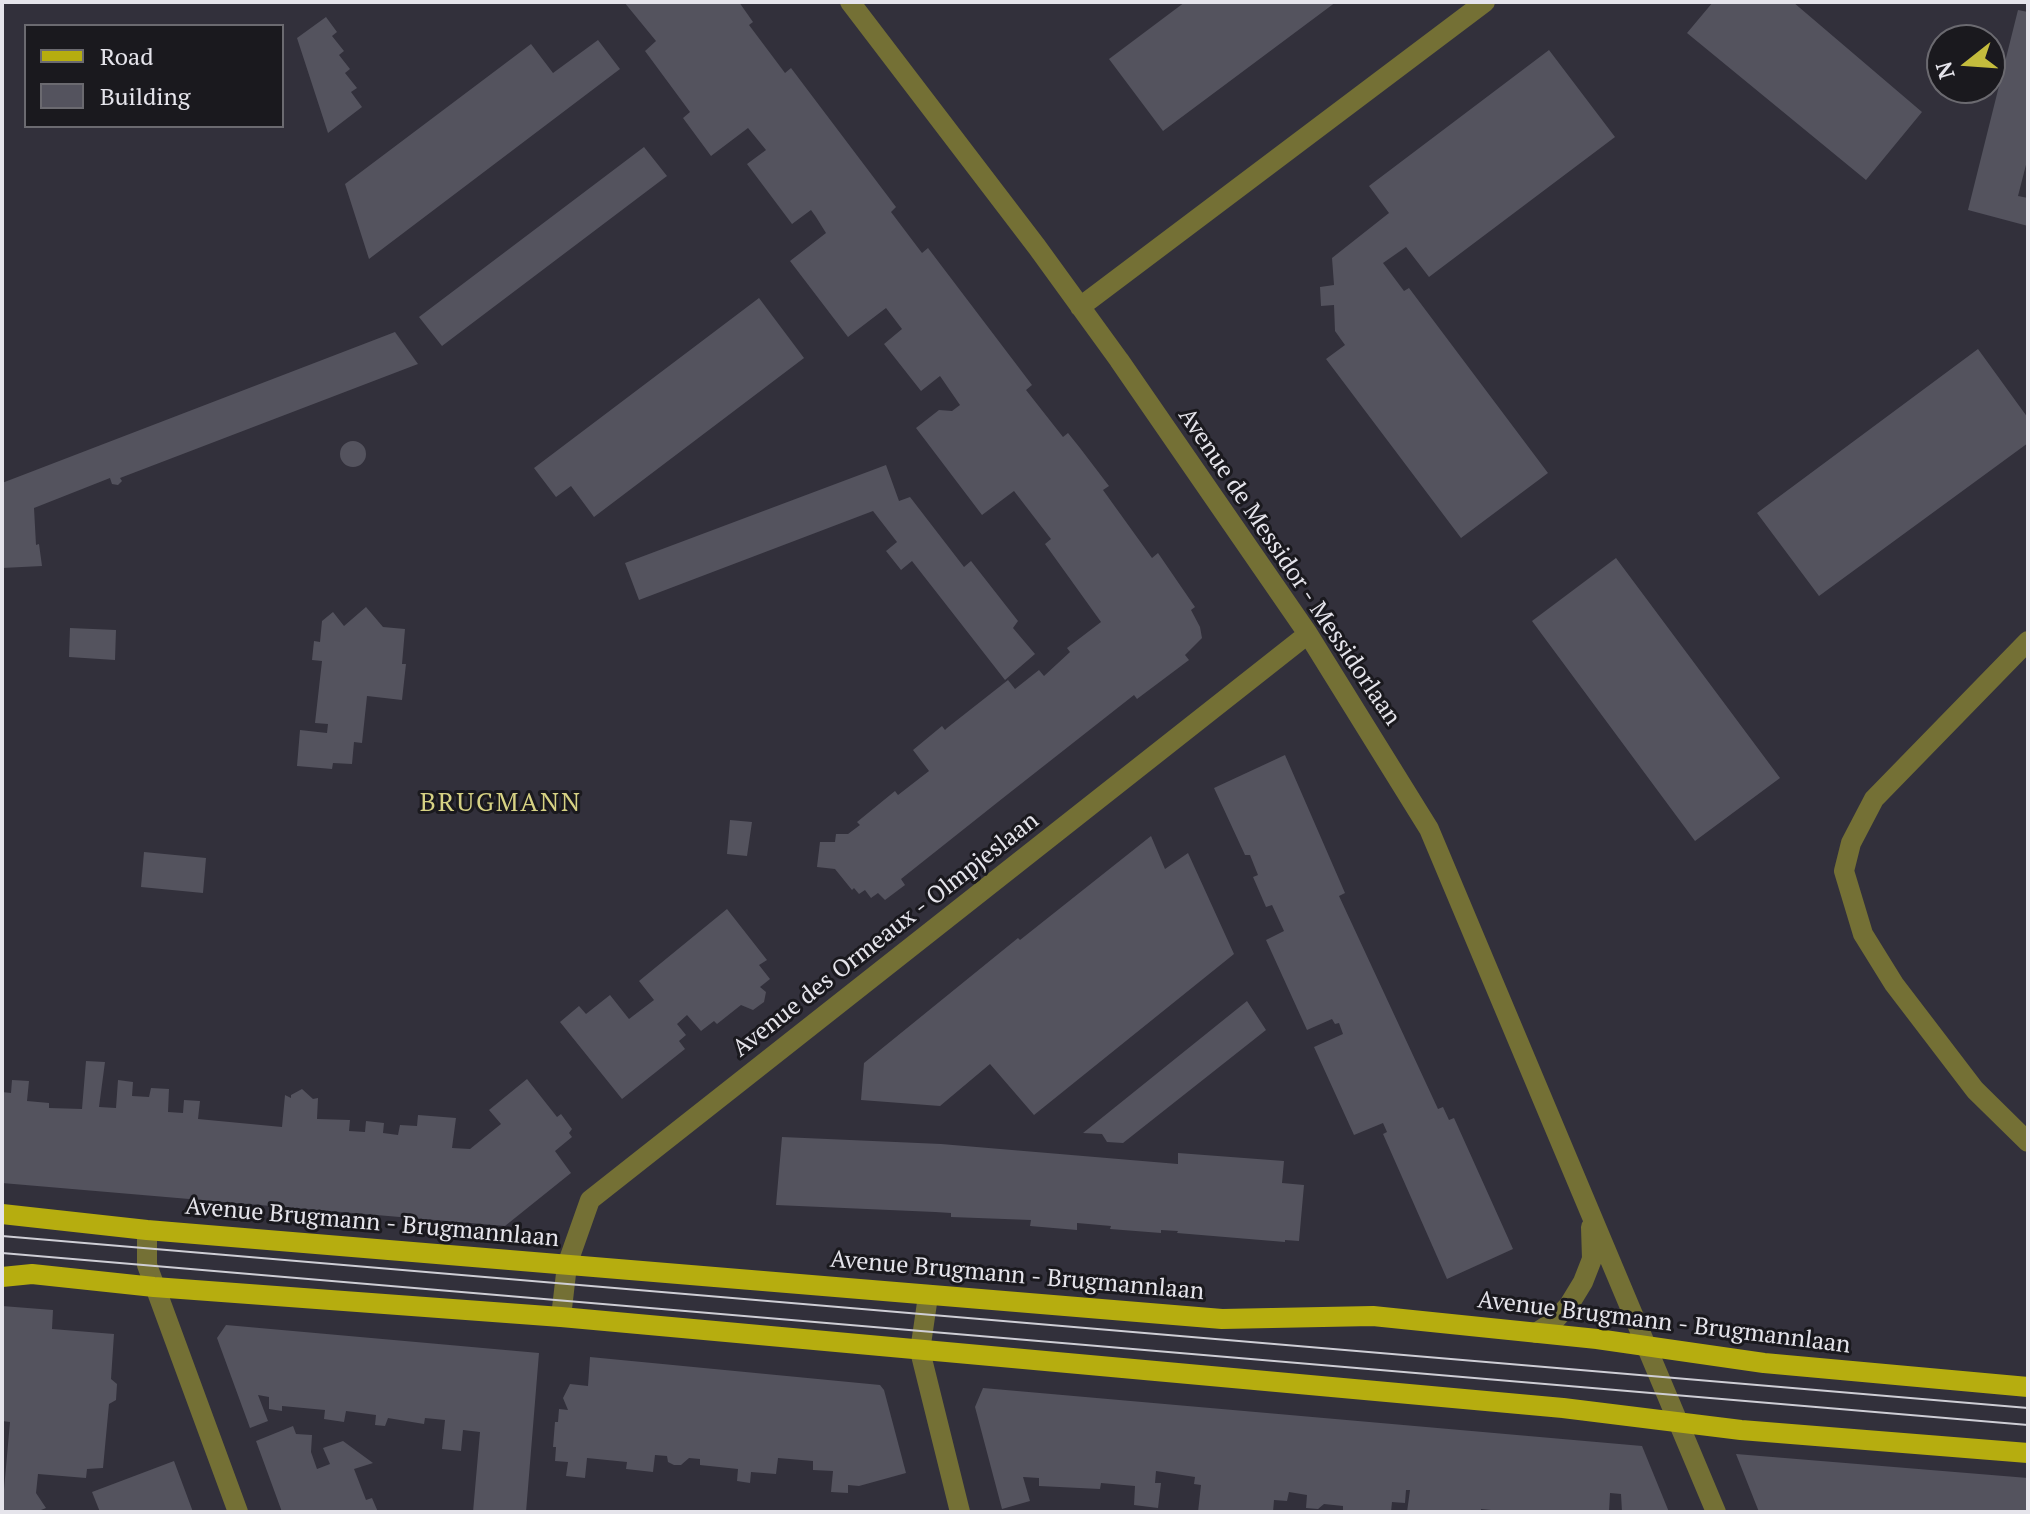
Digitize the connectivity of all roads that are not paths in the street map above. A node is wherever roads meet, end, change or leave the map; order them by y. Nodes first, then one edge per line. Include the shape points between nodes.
1 (850, 2) edge
2 (1485, 2) edge
3 (1080, 307) junction
4 (1308, 634) junction
5 (2028, 641) edge
6 (2028, 1142) edge
7 (2, 1214) edge
8 (1591, 1215) junction
9 (147, 1230) junction
10 (567, 1265) junction
11 (2, 1277) edge
12 (154, 1287) junction
13 (928, 1296) junction
14 (561, 1317) junction
15 (1536, 1333) junction
16 (1645, 1345) junction
17 (920, 1351) junction
18 (2028, 1387) edge
19 (1679, 1422) junction
20 (2028, 1453) edge
21 (238, 1512) edge
22 (960, 1512) edge
23 (1716, 1512) edge

1 - 3 street, Avenue de Messidor - Messidorlaan
2 - 3 street
3 - 4 street, Avenue de Messidor - Messidorlaan
4 - 8 street, Avenue de Messidor - Messidorlaan via 1429,829
4 - 10 street, Avenue des Ormeaux - Olmpjeslaan via 590,1200
5 - 6 street via 1874,799 1851,843 1844,871 1863,934 1894,984 1975,1090
7 - 9 main road, Avenue Brugmann - Brugmannlaan
8 - 15 street, Avenue de Messidor - Messidorlaan via 1592,1259 1583,1282 1569,1305
8 - 16 street, Avenue de Messidor - Messidorlaan
9 - 10 main road, Avenue Brugmann - Brugmannlaan
9 - 12 street via 147,1265
10 - 13 main road, Avenue Brugmann - Brugmannlaan
10 - 14 street, Avenue des Ormeaux - Olmpjeslaan
11 - 12 main road via 32,1274
12 - 14 main road
12 - 21 street
13 - 15 main road, Avenue Brugmann - Brugmannlaan via 1222,1319 1373,1316
13 - 17 street
14 - 17 main road
15 - 16 main road, Avenue Brugmann - Brugmannlaan
16 - 18 main road, Avenue Brugmann - Brugmannlaan via 1764,1363
16 - 19 street, Avenue de Messidor - Messidorlaan
17 - 19 main road
17 - 22 street
19 - 20 main road
19 - 23 street, Avenue de Messidor - Messidorlaan

